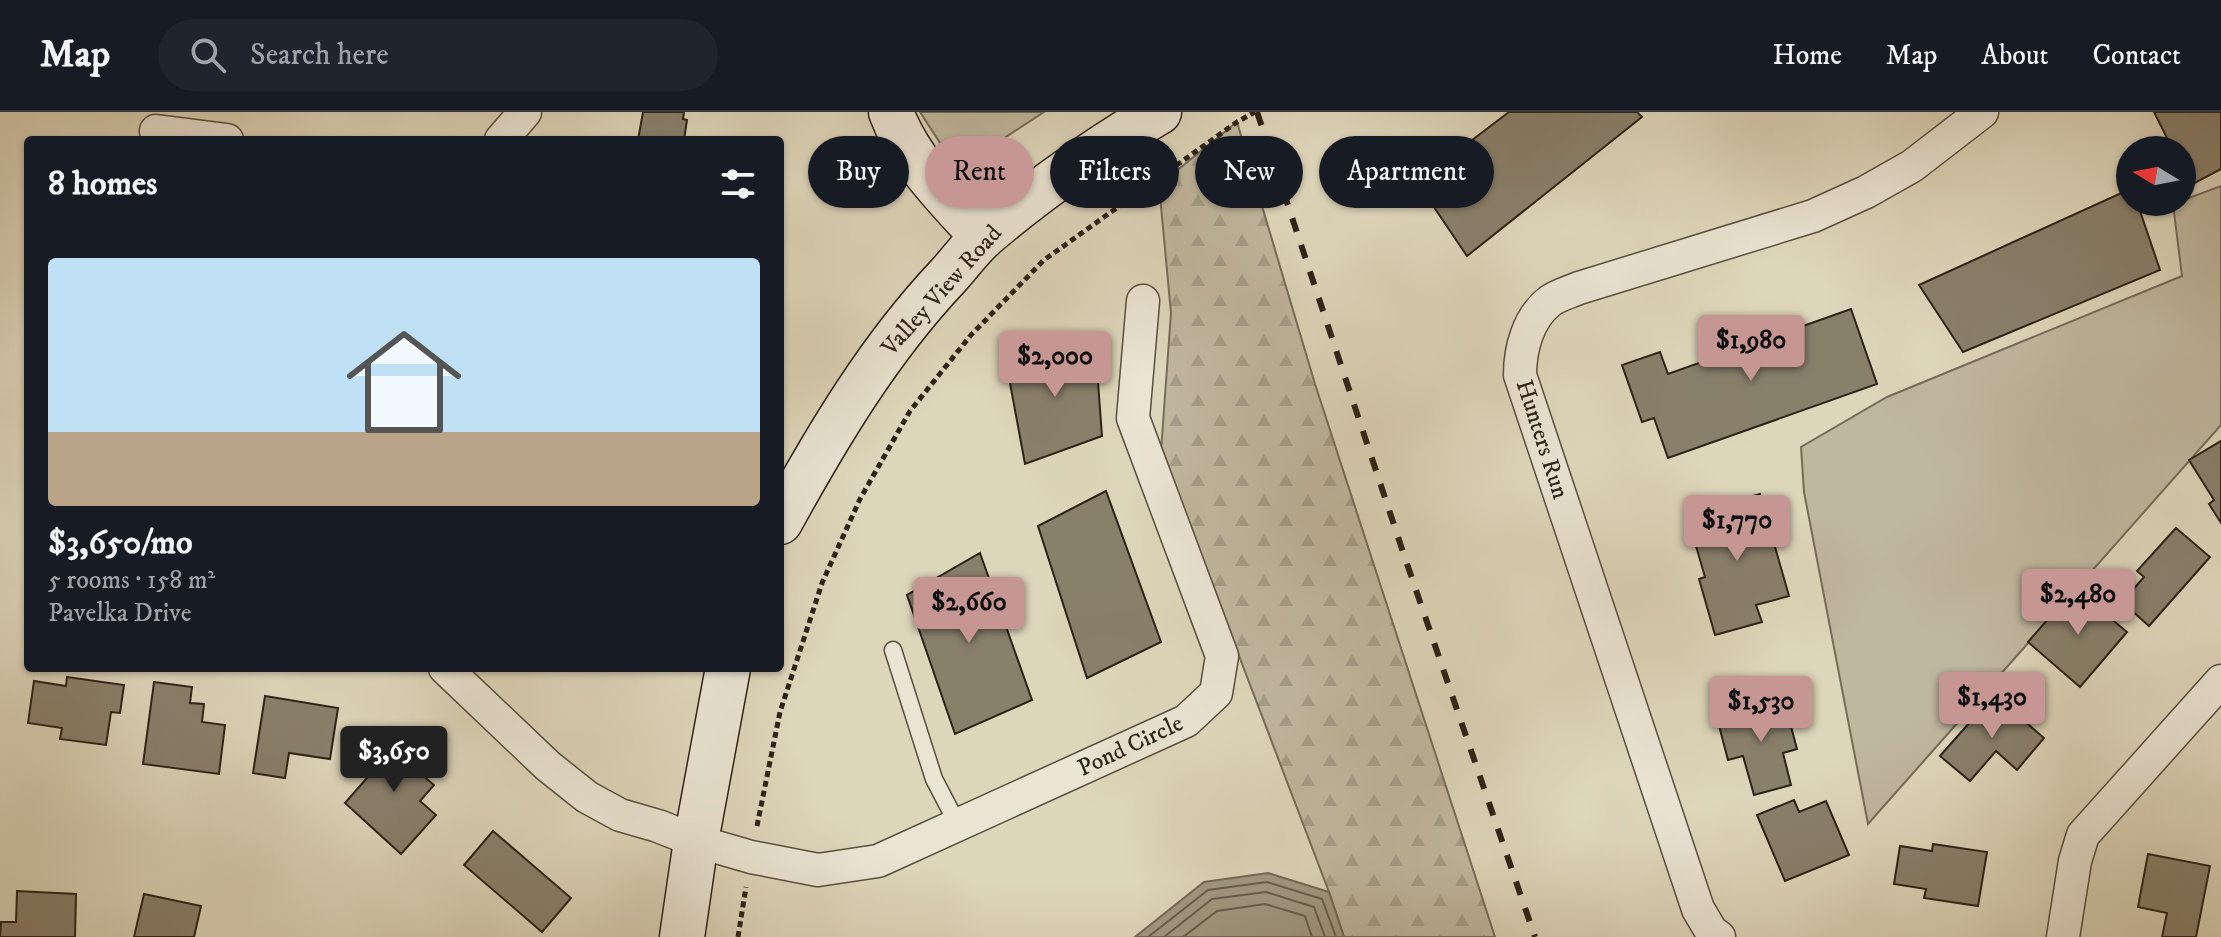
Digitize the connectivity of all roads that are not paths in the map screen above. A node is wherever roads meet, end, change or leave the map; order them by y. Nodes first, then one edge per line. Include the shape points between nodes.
1 (525, 112) edge
2 (891, 112) edge
3 (1159, 112) edge
4 (1982, 112) edge
5 (157, 128) edge
6 (204, 136) edge
7 (504, 136) edge
8 (983, 237) junction
9 (1143, 301) dead end
10 (784, 515) edge
11 (893, 650) dead end
12 (449, 672) edge
13 (727, 672) edge
14 (2221, 681) edge
15 (958, 825) junction
16 (696, 841) junction
17 (682, 937) edge
18 (1719, 937) edge
19 (2063, 937) edge

1 - 7 street
2 - 8 street via 934,184
3 - 8 street, Valley View Road via 1098,149
4 - 18 street, Hunters Run via 1912,166 1813,216 1550,301 1533,322 1520,353 1520,375 1698,909
5 - 6 street
8 - 10 street, Valley View Road via 880,357
9 - 15 street, Pond Circle via 1133,418 1222,656 1216,693 1186,721
11 - 15 lane via 934,779
12 - 16 street, Pond Circle via 587,797 620,815
13 - 16 street
14 - 19 street via 2083,835
15 - 16 street, Pond Circle via 878,861 818,870
16 - 17 street

